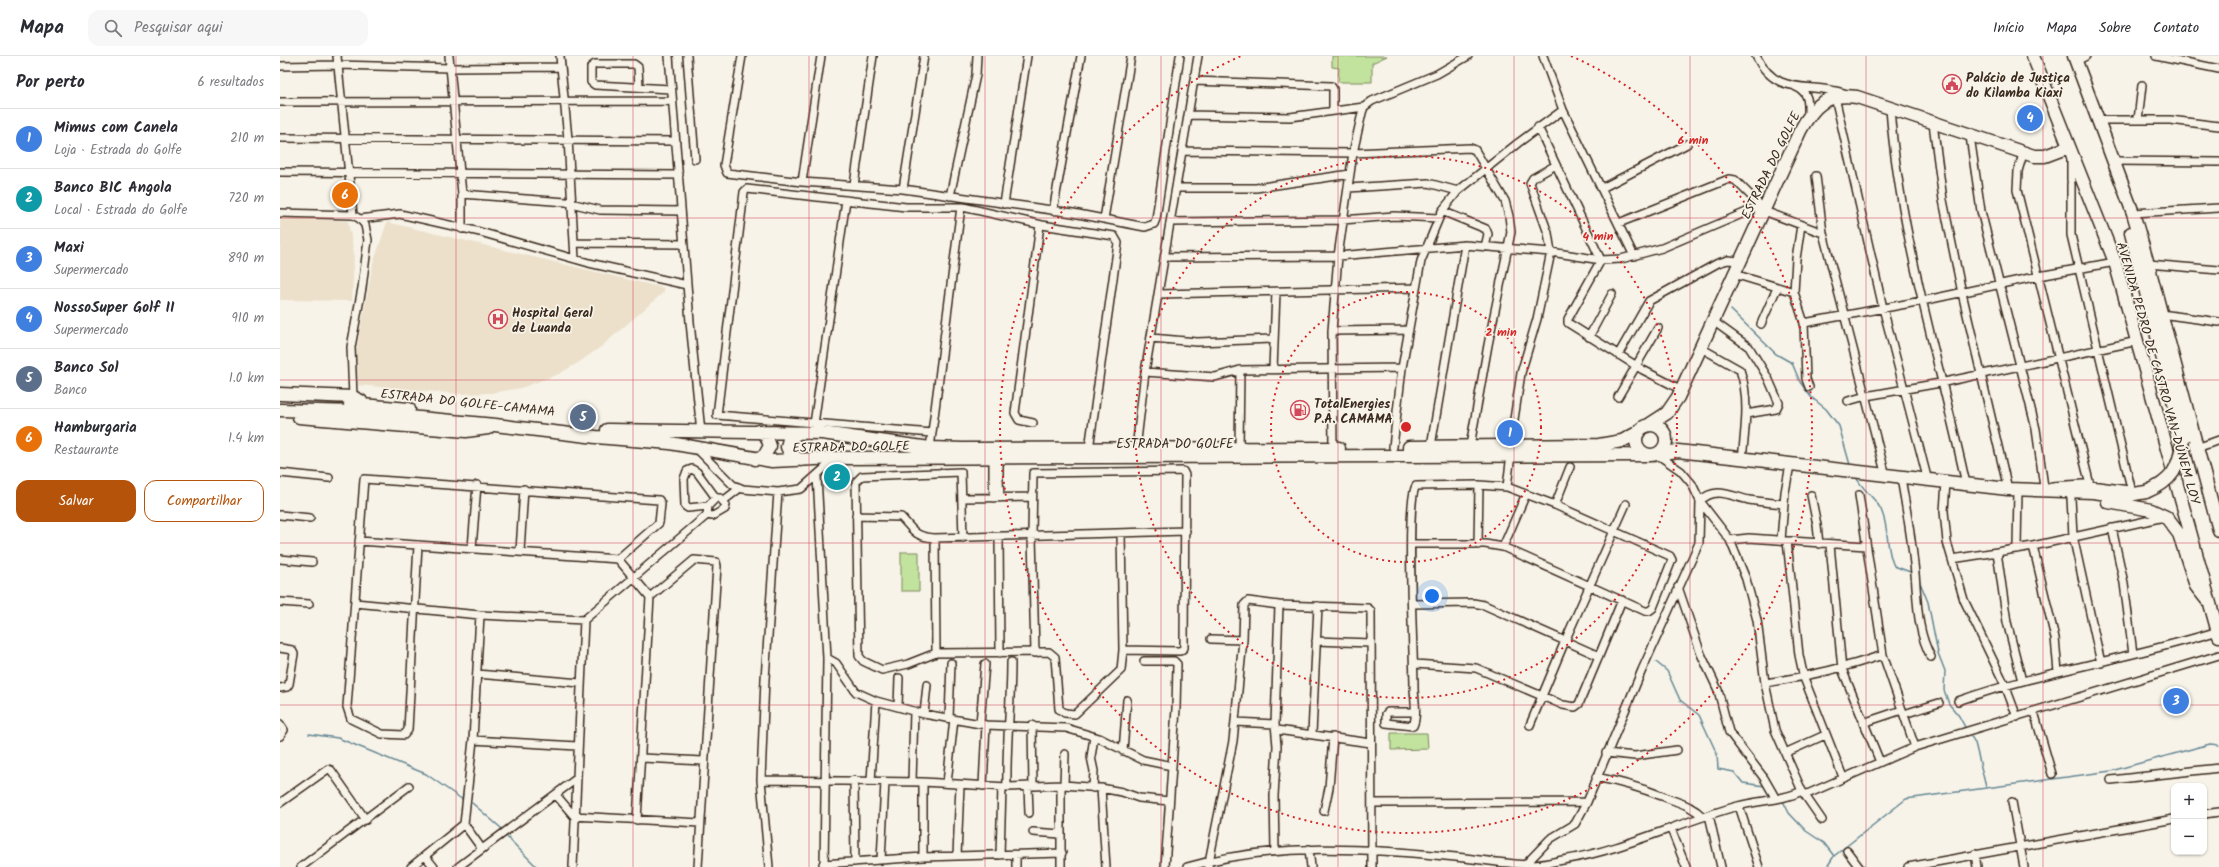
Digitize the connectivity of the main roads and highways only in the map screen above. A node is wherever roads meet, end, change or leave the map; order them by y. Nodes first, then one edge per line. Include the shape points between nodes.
1 (2033, 56) edge
2 (2078, 58) edge
3 (2070, 149) junction
4 (2114, 158) junction
5 (280, 394) edge
6 (280, 402) edge
7 (374, 405) junction
8 (280, 410) edge
9 (280, 416) edge
10 (495, 425) junction
11 (1643, 429) junction
12 (758, 431) junction
13 (701, 432) joint
14 (798, 433) junction
15 (698, 447) joint
16 (1511, 450) junction
17 (1653, 454) junction
18 (755, 459) junction
19 (800, 460) junction
20 (2043, 489) junction
21 (2219, 530) edge
22 (2210, 603) junction
23 (2218, 633) edge

1 - 3 highway, AVENIDA PEDRO DE CASTRO VAN-DÚNEM LOY
2 - 4 highway, AVENIDA PEDRO DE CASTRO VAN-DÚNEM LOY
3 - 11 highway, ESTRADA DO GOLFE via 2040,157 2023,154 1857,97 1835,97 1817,106 1808,117 1760,209 1682,390 1667,413
3 - 22 highway, AVENIDA PEDRO DE CASTRO VAN-DÚNEM LOY via 2115,262
4 - 20 highway, bridge via 2183,439 2176,470 2164,483 2146,492 2123,496
4 - 21 highway, AVENIDA PEDRO DE CASTRO VAN-DÚNEM LOY via 2148,264
5 - 7 highway via 352,394
6 - 7 highway, ESTRADA DO GOLFE-CAMAMA
7 - 13 highway, ESTRADA DO GOLFE-CAMAMA via 577,428
8 - 10 highway, ESTRADA DO GOLFE-CAMAMA via 355,412
9 - 10 highway via 466,432
10 - 15 highway, ESTRADA DO GOLFE-CAMAMA via 596,438
11 - 16 highway, ESTRADA DO GOLFE via 1622,441 1599,445
11 - 17 highway via 1637,445 1642,452
11 - 17 highway via 1657,427 1666,438 1664,448
12 - 13 highway, ESTRADA DO GOLFE
12 - 14 highway, ESTRADA DO GOLFE
12 - 18 highway via 766,435 770,446 764,456
14 - 16 highway, ESTRADA DO GOLFE via 822,433 930,448 1470,446
14 - 19 highway via 789,439 787,447 791,455
15 - 18 highway, ESTRADA DO GOLFE
16 - 17 highway, ESTRADA DO GOLFE
16 - 19 highway, ESTRADA DO GOLFE
17 - 20 highway, ESTRADA DO GOLFE via 1678,452 1901,478 2013,489
18 - 19 highway, ESTRADA DO GOLFE
20 - 22 highway via 2071,498 2143,508 2166,517 2184,544 2196,586 2202,597
22 - 23 highway, AVENIDA PEDRO DE CASTRO VAN-DÚNEM LOY

